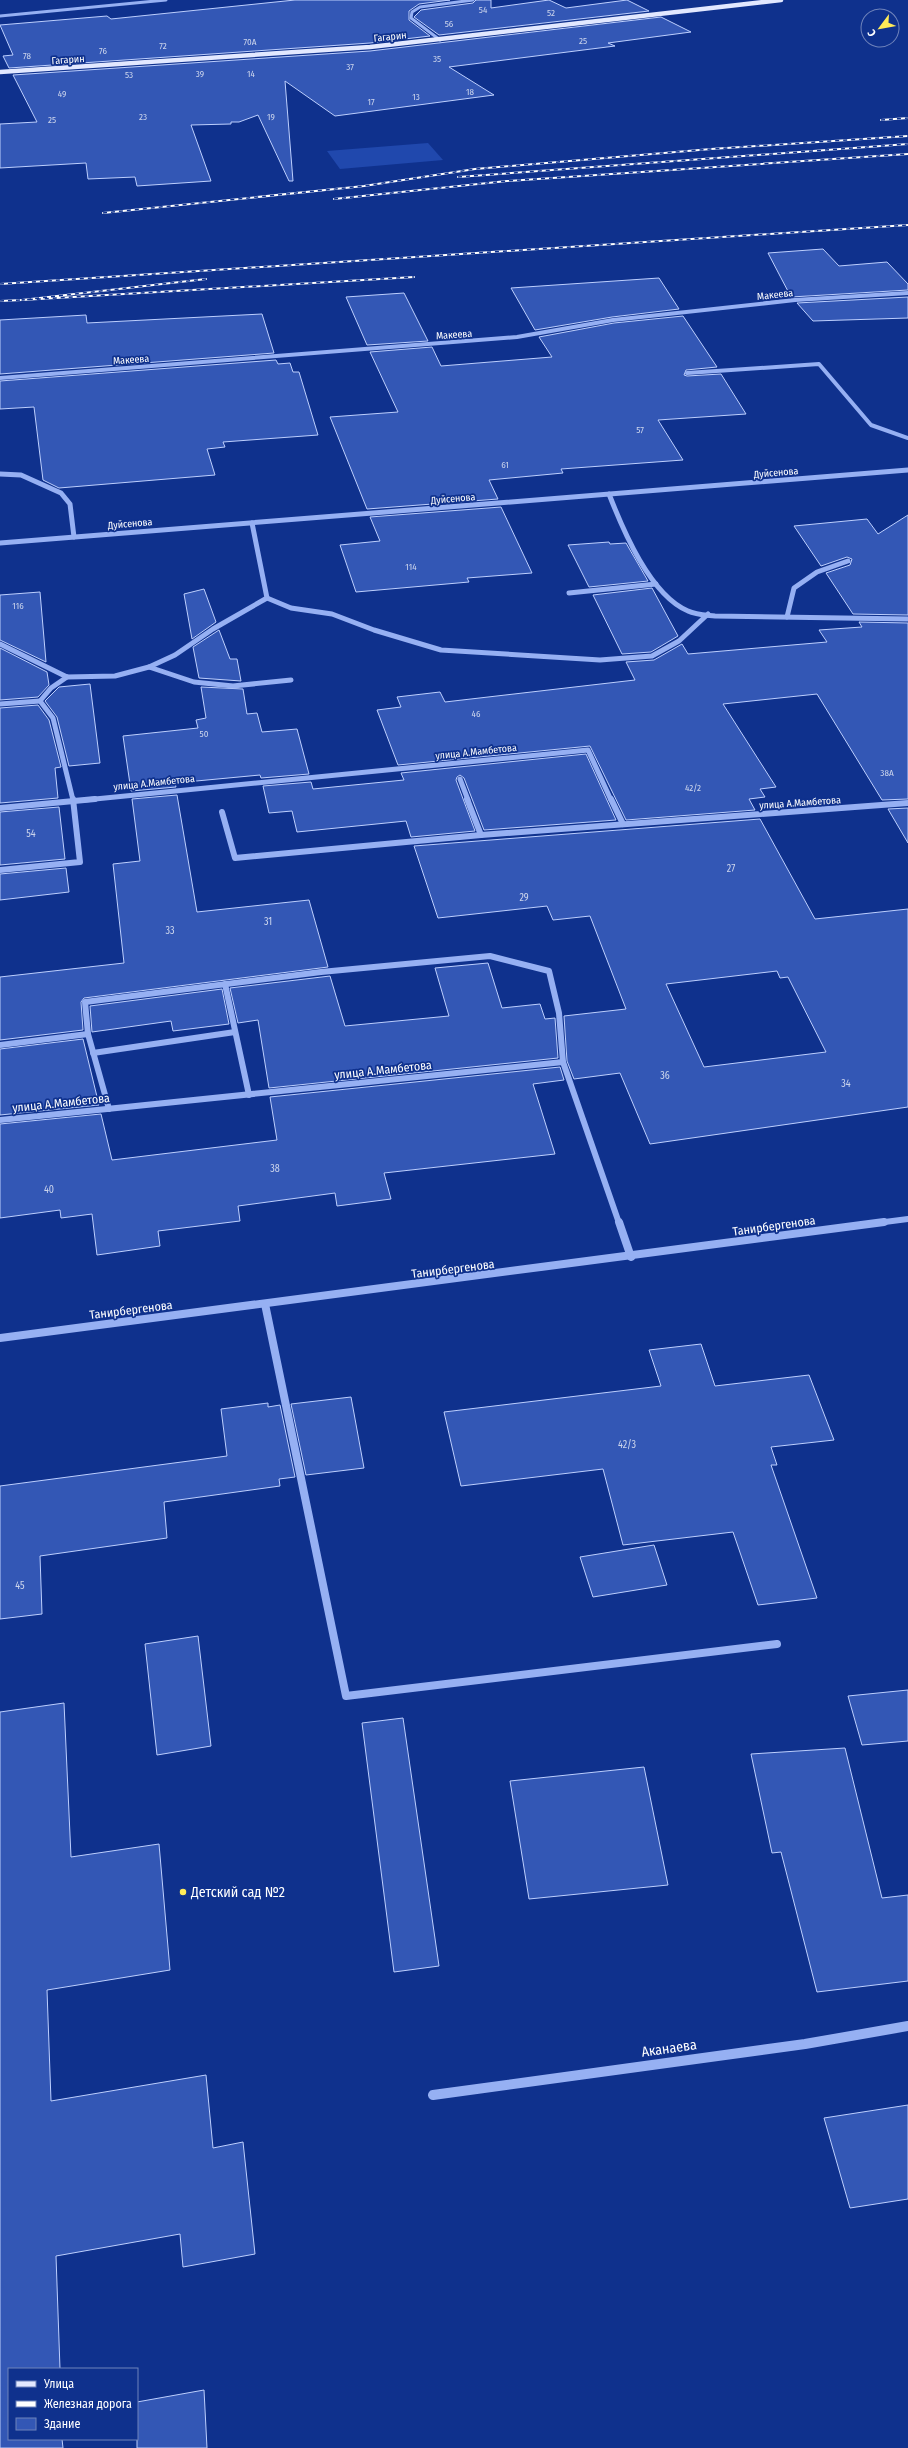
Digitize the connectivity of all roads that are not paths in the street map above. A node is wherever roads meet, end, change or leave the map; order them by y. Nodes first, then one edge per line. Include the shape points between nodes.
1 (166, 0) edge
2 (473, 0) edge
3 (781, 0) edge
4 (0, 16) edge
5 (440, 40) junction
6 (0, 72) edge
7 (908, 293) edge
8 (687, 373) dead end
9 (0, 378) edge
10 (908, 438) edge
11 (908, 470) edge
12 (0, 474) edge
13 (608, 494) junction
14 (252, 523) junction
15 (74, 537) junction
16 (0, 543) edge
17 (848, 561) dead end
18 (656, 584) junction
19 (569, 593) dead end
20 (267, 598) junction
21 (708, 614) junction
22 (787, 617) junction
23 (908, 619) edge
24 (0, 644) edge
25 (149, 667) junction
26 (68, 676) junction
27 (291, 680) dead end
28 (40, 701) junction
29 (0, 704) edge
30 (460, 779) dead end
31 (73, 800) junction
32 (908, 803) edge
33 (0, 808) edge
34 (222, 812) dead end
35 (623, 824) junction
36 (481, 835) junction
37 (0, 870) edge
38 (225, 984) junction
39 (235, 1032) junction
40 (88, 1034) junction
41 (0, 1045) edge
42 (93, 1053) junction
43 (563, 1062) junction
44 (249, 1094) junction
45 (109, 1109) junction
46 (0, 1120) edge
47 (908, 1219) edge
48 (631, 1257) junction
49 (265, 1304) junction
50 (0, 1338) edge
51 (777, 1644) dead end
52 (908, 2026) edge
53 (433, 2095) dead end

1 - 4 street
2 - 5 street via 420,7 412,12 411,18
3 - 5 main road, Гагарин
5 - 6 main road, Гагарин via 307,52
7 - 9 street, Макеева via 795,300 613,320 516,337
8 - 10 street via 819,364 871,425
11 - 13 street, Дуйсенова
12 - 15 street via 21,475 61,493 70,504
13 - 14 street, Дуйсенова
13 - 18 street via 620,524
14 - 15 street, Дуйсенова
14 - 20 street
15 - 16 street, Дуйсенова
17 - 22 street via 817,572 794,588
18 - 19 street
18 - 21 street via 671,600 687,611
20 - 21 street via 291,608 332,614 374,630 441,650 600,660 652,656 679,641
20 - 25 street via 213,629 175,655
21 - 22 street
22 - 23 street
24 - 26 street
25 - 26 street via 115,676
25 - 27 street via 194,682 233,686
26 - 28 street
28 - 29 street
28 - 31 street via 53,718
30 - 36 street
31 - 33 street, улица А.Мамбетова
31 - 35 street, улица А.Мамбетова via 588,750
31 - 37 street via 80,862
32 - 35 street, улица А.Мамбетова
34 - 36 street via 235,858
35 - 36 street
38 - 39 street
38 - 40 street via 85,1002
38 - 43 street via 490,956 549,971 559,1013
39 - 42 street
39 - 44 street
40 - 41 street
40 - 42 street
42 - 45 street
43 - 44 street, улица А.Мамбетова
43 - 48 street
44 - 45 street, улица А.Мамбетова
45 - 46 street, улица А.Мамбетова
47 - 48 street, Танирбергенова
48 - 49 street, Танирбергенова
49 - 50 street, Танирбергенова
49 - 51 street via 346,1696
52 - 53 street, Аканаева via 805,2044

